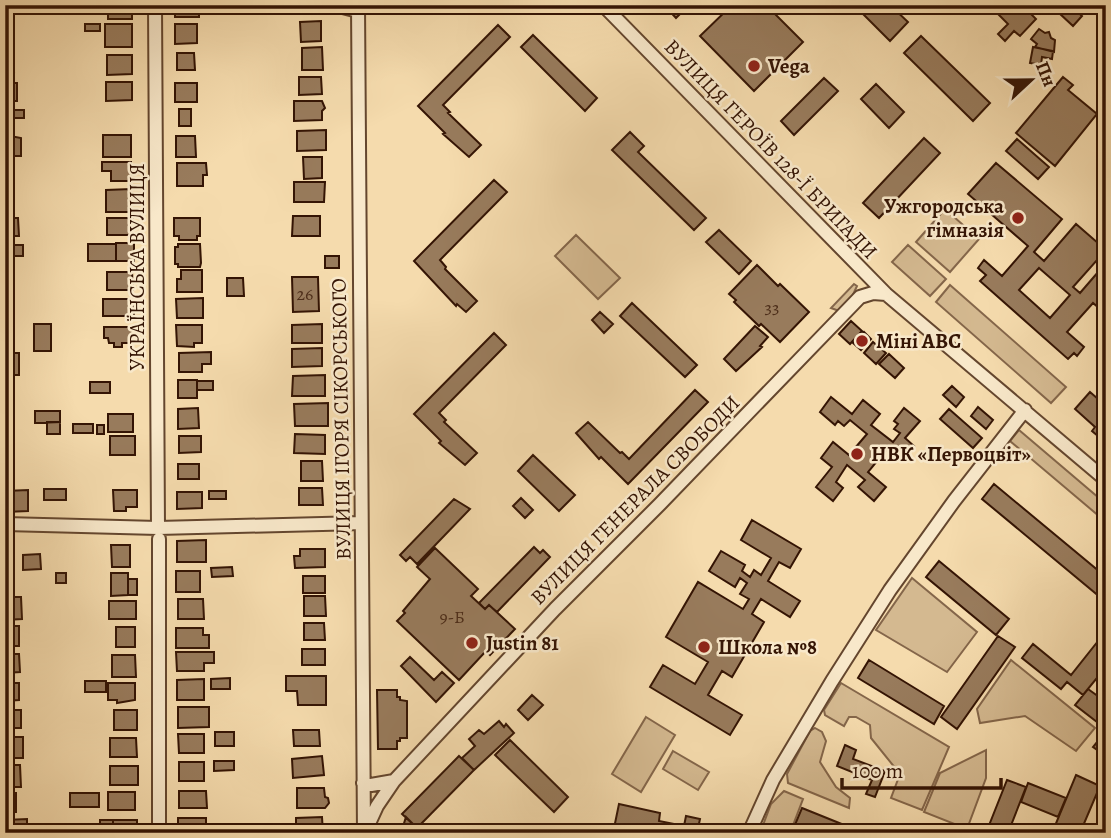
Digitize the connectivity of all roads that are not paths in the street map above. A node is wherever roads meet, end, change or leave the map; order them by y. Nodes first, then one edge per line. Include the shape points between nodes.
1 (155, 5) edge
2 (335, 5) edge
3 (603, 5) edge
4 (358, 8) edge
5 (863, 272) junction
6 (886, 294) junction
7 (860, 297) junction
8 (1025, 410) junction
9 (1106, 480) edge
10 (361, 523) junction
11 (5, 524) edge
12 (158, 533) junction
13 (394, 781) junction
14 (363, 783) junction
15 (159, 833) edge
16 (365, 833) edge
17 (749, 833) edge

1 - 12 street, УКРАЇНСЬКА ВУЛИЦЯ
2 - 4 street
3 - 5 street, ВУЛИЦЯ ГЕРОЇВ 128-Ї БРИГАДИ
4 - 10 street, ВУЛИЦЯ ІГОРЯ СІКОРСЬКОГО
5 - 6 street, ВУЛИЦЯ ГЕРОЇВ 128-Ї БРИГАДИ
5 - 7 street
6 - 7 street
6 - 8 street, ВУЛИЦЯ ГЕРОЇВ 128-Ї БРИГАДИ
7 - 13 street, ВУЛИЦЯ ГЕНЕРАЛА СВОБОДИ via 555,608
8 - 9 street, ВУЛИЦЯ ГЕРОЇВ 128-Ї БРИГАДИ
8 - 17 street via 890,590 778,772
10 - 12 street
10 - 14 street, ВУЛИЦЯ ІГОРЯ СІКОРСЬКОГО
11 - 12 street
12 - 15 street, УКРАЇНСЬКА ВУЛИЦЯ
13 - 14 street
13 - 16 street, ВУЛИЦЯ ГЕНЕРАЛА СВОБОДИ
14 - 16 street, ВУЛИЦЯ ІГОРЯ СІКОРСЬКОГО

